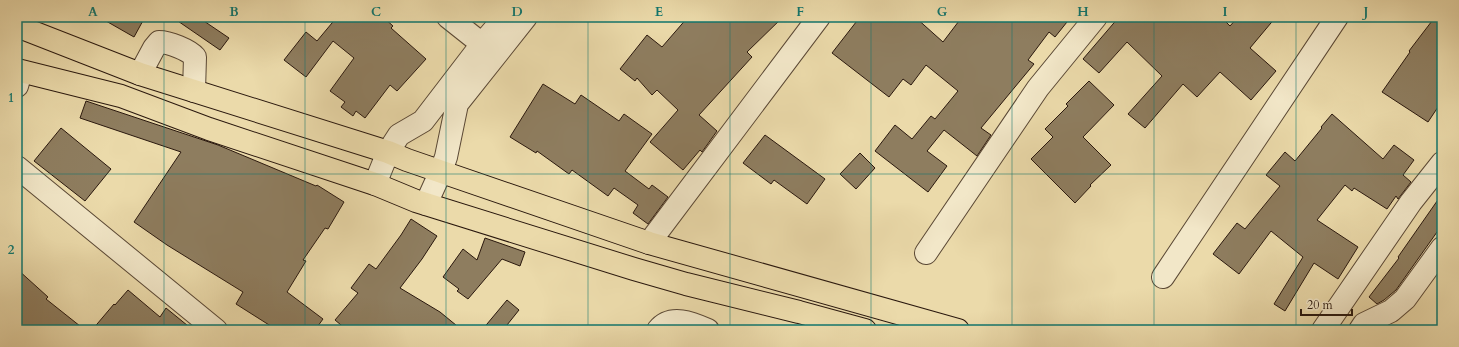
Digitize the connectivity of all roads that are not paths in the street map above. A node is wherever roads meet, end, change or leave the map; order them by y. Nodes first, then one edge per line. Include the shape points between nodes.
1 (505, 17) edge
2 (526, 17) edge
3 (819, 17) edge
4 (1096, 17) edge
5 (1337, 17) edge
6 (454, 19) edge
7 (17, 26) edge
8 (482, 44) junction
9 (140, 74) junction
10 (18, 76) edge
11 (194, 91) junction
12 (388, 152) junction
13 (1442, 163) edge
14 (17, 168) edge
15 (441, 171) junction
16 (375, 184) junction
17 (426, 204) junction
18 (649, 243) junction
19 (1442, 248) edge
20 (926, 253) dead end
21 (1163, 277) dead end
22 (216, 330) edge
23 (658, 330) edge
24 (708, 330) edge
25 (865, 330) edge
26 (958, 330) edge
27 (1323, 330) edge
28 (1360, 330) edge

1 - 8 street
2 - 15 street via 457,104
3 - 18 street
4 - 20 street via 1038,88
5 - 21 street
6 - 8 street
7 - 9 main road
8 - 12 street via 423,121 399,136
9 - 11 main road
9 - 11 street via 154,48 159,42 165,42 192,53 195,57
10 - 16 main road via 121,96 209,129
11 - 12 main road
12 - 15 main road
12 - 16 street
13 - 27 street via 1410,202
14 - 22 street
15 - 17 street
15 - 18 main road
16 - 17 main road
17 - 25 main road via 686,284
18 - 26 main road
19 - 28 street via 1404,299 1391,311 1364,324
23 - 24 street via 662,325 679,320

